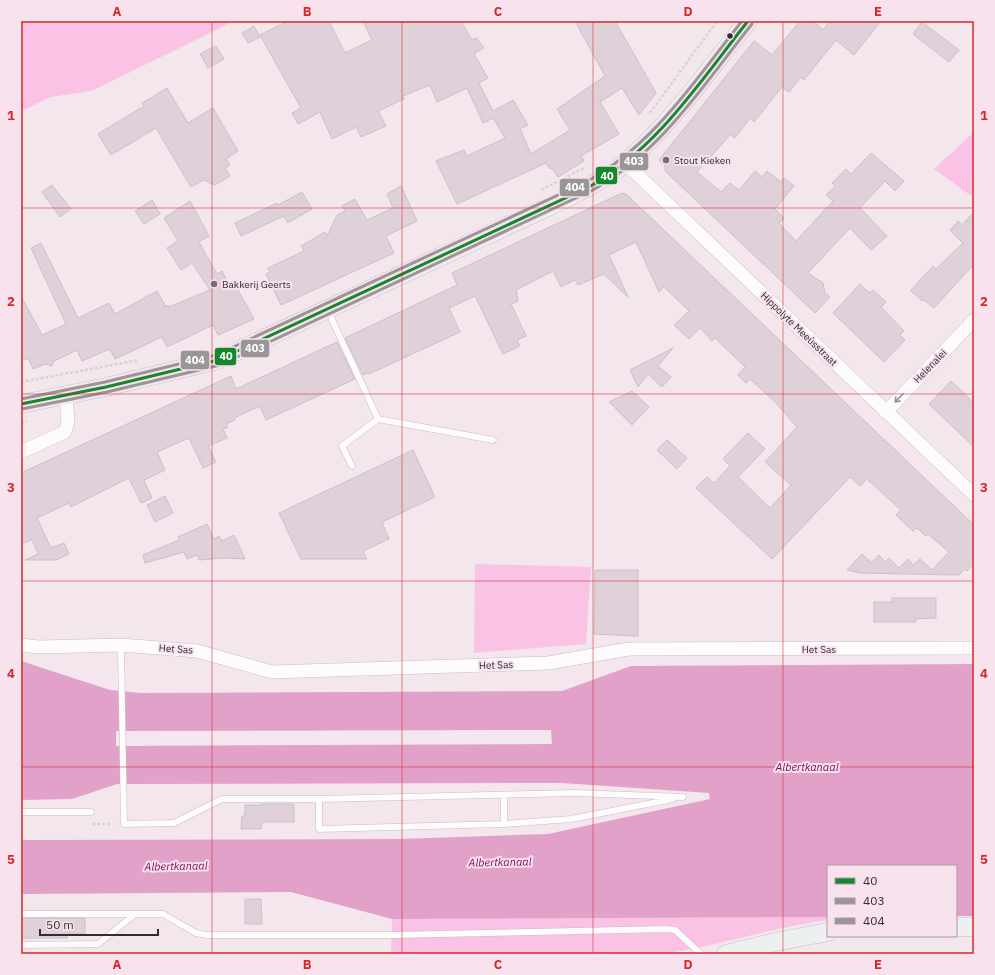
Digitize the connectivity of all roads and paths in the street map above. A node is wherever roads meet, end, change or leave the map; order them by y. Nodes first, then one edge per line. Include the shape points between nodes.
1 (717, 21) edge
2 (748, 21) edge
3 (648, 116) dead end
4 (625, 163) junction
5 (587, 167) dead end
6 (540, 190) dead end
7 (327, 309) junction
8 (974, 320) edge
9 (145, 359) dead end
10 (21, 382) edge
11 (66, 396) junction
12 (21, 404) edge
13 (886, 412) junction
14 (378, 419) junction
15 (493, 440) dead end
16 (21, 452) edge
17 (352, 466) dead end
18 (974, 495) edge
19 (21, 645) edge
20 (121, 645) junction
21 (974, 648) edge
22 (504, 795) junction
23 (319, 799) junction
24 (21, 812) edge
25 (91, 812) dead end
26 (504, 824) junction
27 (21, 914) edge
28 (135, 914) junction
29 (957, 927) edge
30 (974, 927) edge
31 (827, 932) edge
32 (21, 945) edge
33 (701, 954) edge
34 (726, 954) edge

1 - 3 path
2 - 4 main road via 670,119
4 - 7 main road via 565,199
4 - 13 street, Hippolyte Meeùsstraat
5 - 6 path
7 - 11 main road via 218,360
7 - 14 lane
8 -> 13 street, Helenalei
9 - 10 path
11 - 12 main road
11 - 16 street via 68,422 65,432
13 - 18 street, Hippolyte Meeùsstraat
14 - 15 lane
14 - 17 lane via 342,446
19 - 20 street, Het Sas
20 - 21 street, Het Sas via 197,651 272,672 548,663 629,649
20 - 23 lane via 124,824 174,823 222,799
22 - 23 lane
22 - 26 lane
22 - 26 lane via 576,793 683,797 571,819
23 - 26 lane via 319,829
24 - 25 lane
27 - 28 lane
28 - 32 lane via 98,944
28 - 33 lane via 168,916 196,933 207,935 394,935 667,928 675,930
29 - 30 main road
31 - 34 main road

